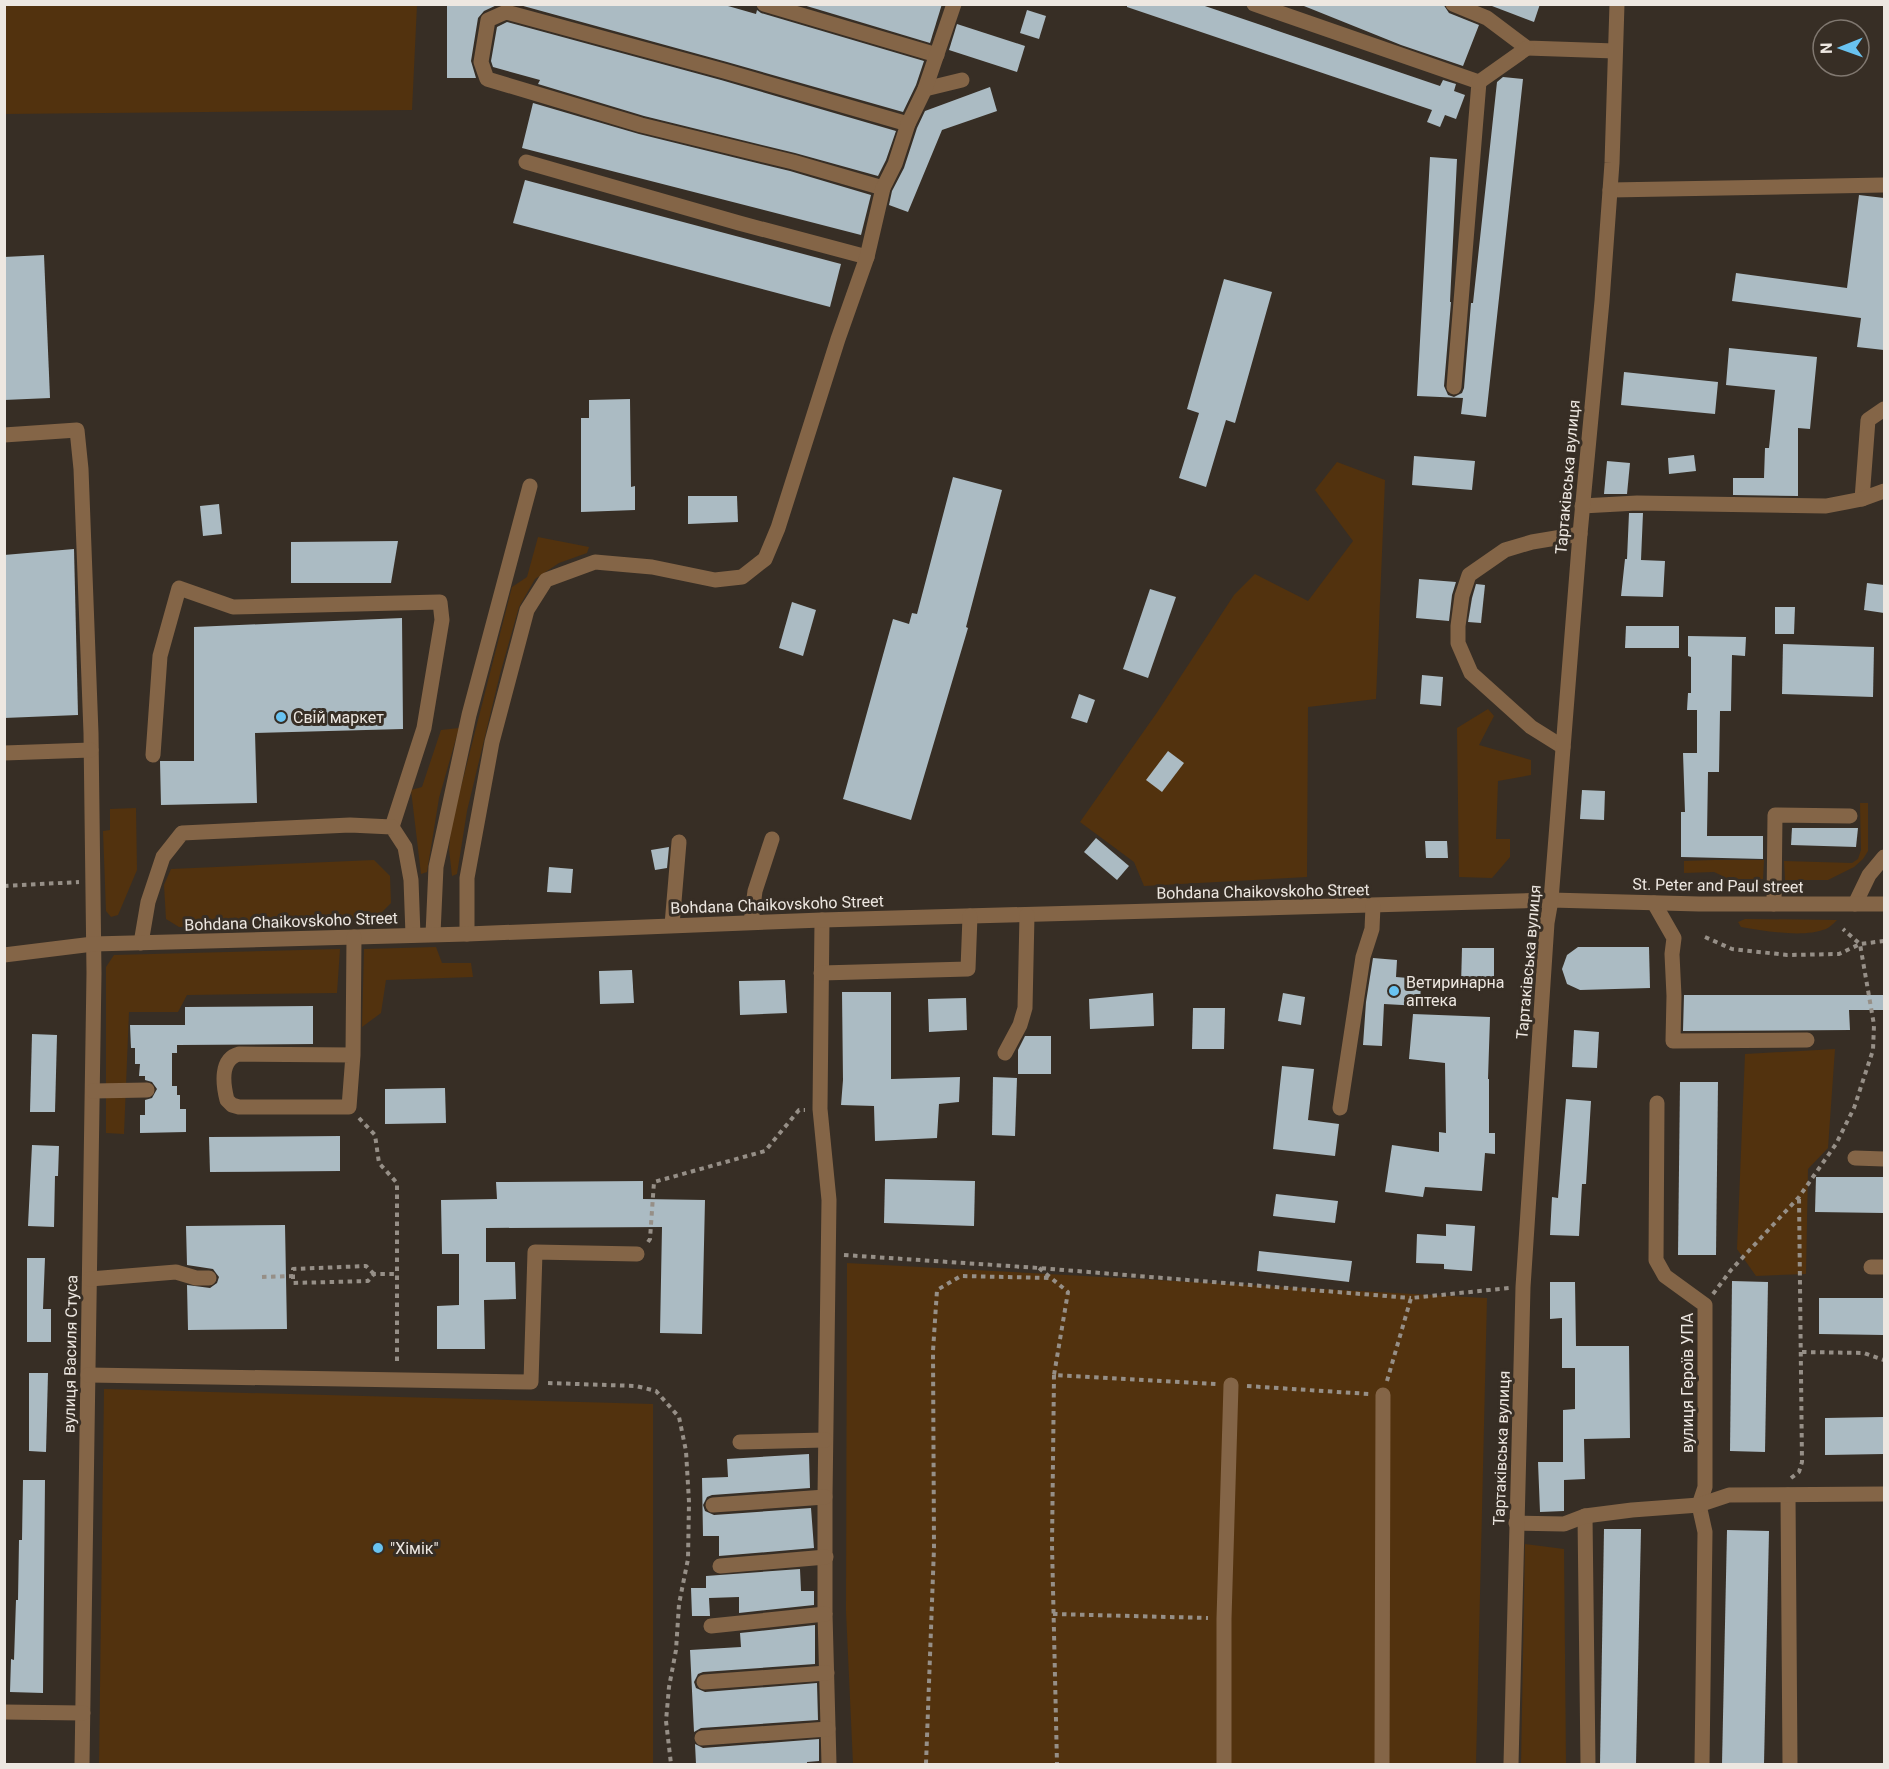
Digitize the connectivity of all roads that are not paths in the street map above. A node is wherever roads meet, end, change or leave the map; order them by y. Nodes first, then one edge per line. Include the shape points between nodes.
1 (764, 4) edge
2 (954, 4) edge
3 (1254, 4) edge
4 (1453, 4) edge
5 (1617, 4) edge
6 (1527, 48) junction
7 (1615, 51) junction
8 (937, 55) junction
9 (962, 80) dead end
10 (1479, 82) junction
11 (926, 89) junction
12 (908, 124) junction
13 (526, 162) dead end
14 (1884, 185) edge
15 (883, 188) junction
16 (1610, 190) junction
17 (867, 257) junction
18 (1454, 387) dead end
19 (1884, 409) edge
20 (4, 435) edge
21 (530, 486) dead end
22 (1884, 491) edge
23 (1862, 499) junction
24 (1582, 506) junction
25 (1580, 534) junction
26 (1563, 747) junction
27 (92, 750) junction
28 (4, 753) edge
29 (153, 755) dead end
30 (1850, 816) dead end
31 (392, 827) junction
32 (772, 839) dead end
33 (679, 842) dead end
34 (1884, 857) edge
35 (1551, 900) junction
36 (1654, 903) junction
37 (1774, 904) junction
38 (1855, 904) junction
39 (1884, 904) edge
40 (1373, 906) junction
41 (1027, 915) junction
42 (970, 916) junction
43 (822, 920) junction
44 (751, 922) junction
45 (672, 926) junction
46 (467, 933) junction
47 (433, 934) junction
48 (413, 935) junction
49 (354, 937) junction
50 (141, 943) junction
51 (93, 944) junction
52 (4, 955) edge
53 (820, 973) junction
54 (1807, 1040) dead end
55 (1005, 1053) dead end
56 (353, 1055) junction
57 (147, 1090) dead end
58 (93, 1091) junction
59 (1657, 1103) dead end
60 (1340, 1108) dead end
61 (1855, 1158) dead end
62 (1884, 1159) edge
63 (637, 1254) road end
64 (208, 1278) dead end
65 (90, 1279) junction
66 (88, 1375) junction
67 (1231, 1385) road end
68 (1383, 1395) road end
69 (825, 1440) junction
70 (740, 1443) dead end
71 (1787, 1488) junction
72 (1884, 1494) edge
73 (825, 1497) junction
74 (1699, 1505) junction
75 (713, 1506) dead end
76 (1585, 1516) junction
77 (1516, 1523) junction
78 (826, 1557) junction
79 (720, 1566) dead end
80 (825, 1614) junction
81 (711, 1626) dead end
82 (827, 1673) junction
83 (704, 1682) dead end
84 (4, 1712) edge
85 (83, 1713) junction
86 (828, 1729) junction
87 (702, 1738) dead end
88 (82, 1764) edge
89 (829, 1764) edge
90 (1224, 1764) edge
91 (1382, 1764) edge
92 (1511, 1764) edge
93 (1588, 1764) edge
94 (1702, 1764) edge
95 (1790, 1764) edge

1 - 8 street
2 - 8 street
3 - 10 street
4 - 6 street via 1487,18
5 - 7 street, Тартаківська вулиця
6 - 7 street
6 - 10 street
7 - 16 street, Тартаківська вулиця
8 - 11 street
9 - 11 street
10 - 18 street
11 - 12 street
12 - 15 street
12 - 15 street via 506,12 488,20 481,62 487,79 641,125
13 - 17 street
14 - 16 street
15 - 17 street
16 - 24 street, Тартаківська вулиця
17 - 46 street via 765,559 742,577 715,580 651,567 595,562 546,580 527,610 492,742 467,878
19 - 23 street via 1868,420
20 - 27 street, вулиця Василя Стуса via 77,430
21 - 47 street via 469,715 436,867
22 - 23 street
23 - 24 street via 1826,506
24 - 25 street, Тартаківська вулиця
25 - 26 street, Тартаківська вулиця
25 - 26 street via 1505,550 1468,574 1458,626 1458,643 1471,673 1531,727
26 - 35 street, Тартаківська вулиця
27 - 28 street
27 - 51 street, вулиця Василя Стуса
29 - 31 street via 160,656 179,588 233,607 440,602 442,620 424,728
30 - 37 street via 1775,815
31 - 48 street via 405,847
31 - 50 street via 182,832 163,857 148,902
32 - 44 street via 755,891
33 - 45 street
34 - 38 street via 1869,875
35 - 36 street, St. Peter and Paul street
35 - 40 street, Bohdana Chaikovskoho Street
35 - 77 street, Тартаківська вулиця via 1546,923 1523,1287
36 - 37 street, St. Peter and Paul street
36 - 54 street via 1674,938 1673,1041
37 - 38 street, St. Peter and Paul street
38 - 39 street, St. Peter and Paul street
40 - 41 street, Bohdana Chaikovskoho Street
40 - 60 street
41 - 42 street, Bohdana Chaikovskoho Street
41 - 55 street via 1025,1008
42 - 43 street, Bohdana Chaikovskoho Street
42 - 53 street via 968,969
43 - 44 street, Bohdana Chaikovskoho Street
43 - 53 street
44 - 45 street, Bohdana Chaikovskoho Street
45 - 46 street, Bohdana Chaikovskoho Street
46 - 47 street, Bohdana Chaikovskoho Street
47 - 48 street, Bohdana Chaikovskoho Street
48 - 49 street, Bohdana Chaikovskoho Street
49 - 50 street, Bohdana Chaikovskoho Street
49 - 56 street
50 - 51 street, Bohdana Chaikovskoho Street
51 - 52 street, Bohdana Chaikovskoho Street
51 - 58 street, вулиця Василя Стуса
53 - 69 street via 820,1109 829,1200
56 - 56 street via 232,1056 225,1068 227,1100 239,1107 349,1107
57 - 58 street
58 - 65 street, вулиця Василя Стуса
59 - 74 street, вулиця Героїв УПА via 1656,1260 1665,1276 1705,1305 1705,1487
61 - 62 street
63 - 66 street via 535,1252 531,1382
64 - 65 street via 176,1272
65 - 66 street, вулиця Василя Стуса
66 - 85 street, вулиця Василя Стуса
67 - 90 street
68 - 91 street
69 - 70 street
69 - 73 street
71 - 72 street
71 - 74 street via 1729,1495
71 - 95 street
73 - 75 street
73 - 78 street
74 - 76 street
74 - 94 street, вулиця Героїв УПА via 1705,1532
76 - 77 street via 1564,1524
76 - 93 street
77 - 92 street, Тартаківська вулиця
78 - 79 street
78 - 80 street
80 - 81 street
80 - 82 street
82 - 83 street
82 - 86 street
84 - 85 street
85 - 88 street, вулиця Василя Стуса
86 - 87 street
86 - 89 street

